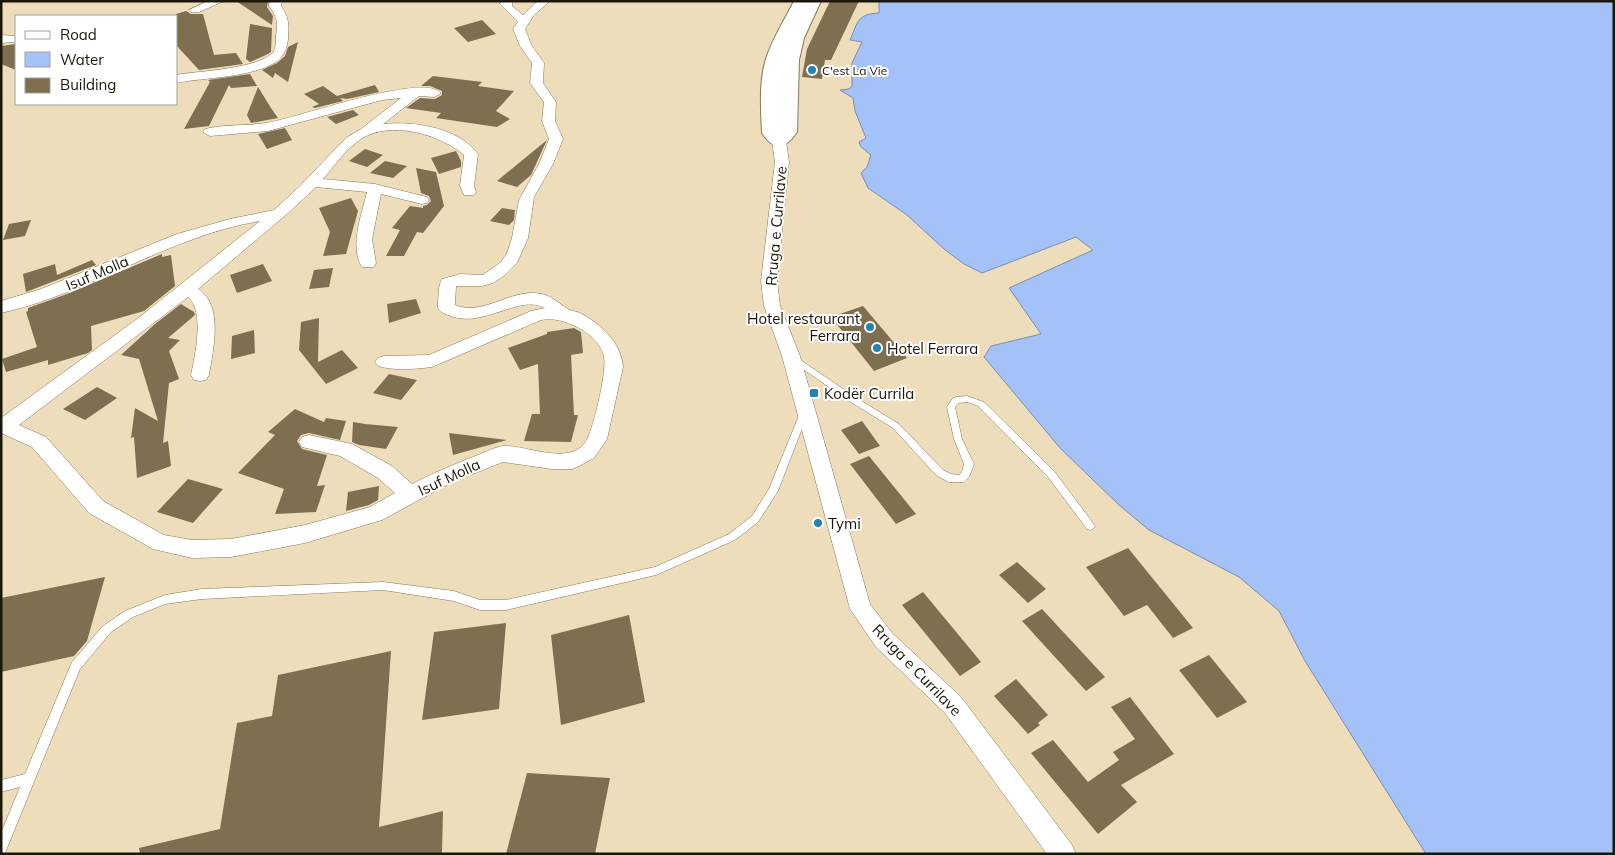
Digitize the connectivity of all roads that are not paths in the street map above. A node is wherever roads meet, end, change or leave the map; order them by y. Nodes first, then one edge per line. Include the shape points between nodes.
1 (219, 1) edge
2 (276, 1) edge
3 (507, 1) edge
4 (545, 1) edge
5 (802, 1) edge
6 (813, 1) edge
7 (195, 10) dead end
8 (524, 22) junction
9 (1, 39) edge
10 (15, 39) edge
11 (178, 79) edge
12 (416, 92) junction
13 (435, 93) dead end
14 (210, 132) dead end
15 (365, 132) junction
16 (779, 141) junction
17 (313, 182) junction
18 (375, 188) junction
19 (469, 192) dead end
20 (422, 200) dead end
21 (278, 214) junction
22 (368, 264) dead end
23 (187, 289) junction
24 (1, 307) edge
25 (562, 313) junction
26 (791, 356) junction
27 (384, 362) dead end
28 (200, 375) dead end
29 (805, 410) junction
30 (3, 425) edge
31 (309, 442) dead end
32 (410, 496) junction
33 (1090, 526) dead end
34 (29, 779) junction
35 (1, 786) edge
36 (1, 849) edge
37 (1063, 854) edge

1 - 7 street
2 - 11 street via 275,6 284,16 284,28 279,52 274,56 260,65
3 - 8 street via 508,8
4 - 8 street
5 - 16 main road, Rruga e Currilave via 774,61 771,133
6 - 16 main road, Rruga e Currilave via 790,60 788,132
8 - 25 street via 519,29 529,50 537,58 537,84 550,102 548,121 556,139 526,200 517,252 490,279 463,278 448,283 446,308 461,313 480,312 529,299 546,301
9 - 10 street
12 - 13 street
12 - 14 street via 381,96 268,127
12 - 15 street
15 - 17 street via 352,140
15 - 19 street via 412,128 449,137 463,145 471,154
16 - 26 street, Rruga e Currilave via 782,162 769,280 772,306
17 - 18 street
17 - 21 street
18 - 20 street
18 - 22 street via 364,239
21 - 23 street
21 - 24 street, Isuf Molla via 247,218 185,236 49,293
23 - 28 street via 195,292 202,304 206,324
23 - 30 street via 104,354
25 - 27 street via 537,315 432,361
25 - 32 street, Isuf Molla via 574,317 603,338 613,355 614,367 598,439 587,453 572,460 552,461 502,454 445,476
26 - 29 street, Rruga e Currilave
26 - 33 lane via 896,426 940,473 949,478 961,479 968,464 951,407 956,400 968,399 981,404 1051,474
29 - 34 lane via 773,492 755,519 732,538 656,571 506,604 480,605 454,596 383,586 202,594 165,600 129,614 107,629 76,666
29 - 37 street, Rruga e Currilave via 861,609 884,640 953,705
30 - 32 street, Isuf Molla via 39,442 96,507 160,543 192,549 231,548 314,532 375,514
31 - 32 street via 345,449 385,472
34 - 35 lane
34 - 36 lane

